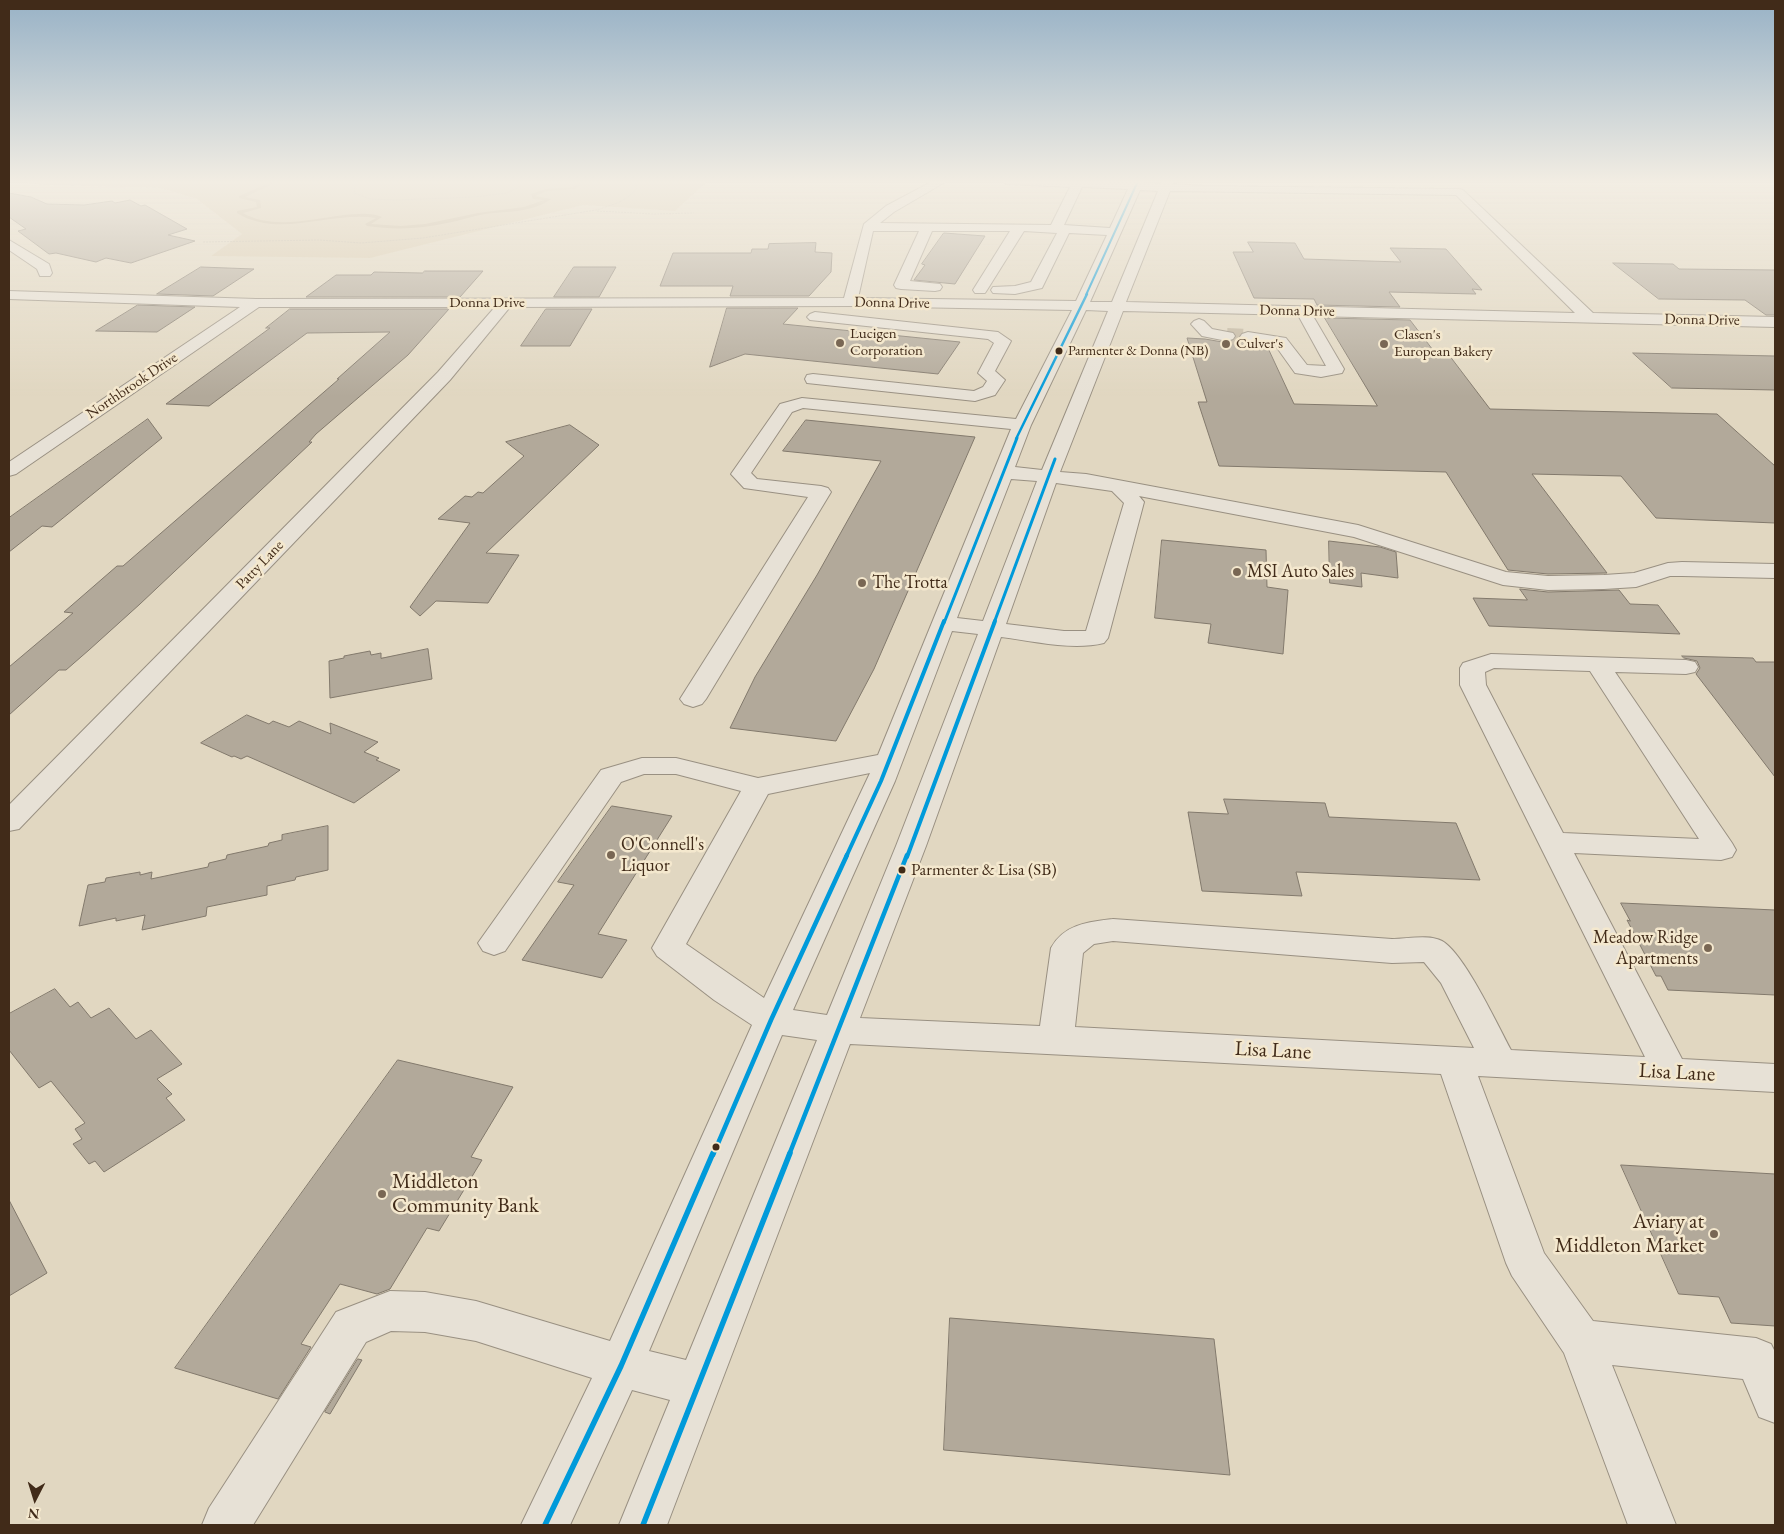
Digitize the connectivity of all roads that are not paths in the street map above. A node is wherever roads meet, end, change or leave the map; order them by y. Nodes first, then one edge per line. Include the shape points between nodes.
1 (22, 253) edge
2 (862, 253) edge
3 (915, 253) edge
4 (1001, 253) edge
5 (1050, 253) edge
6 (1105, 253) edge
7 (1140, 253) edge
8 (1522, 253) edge
9 (44, 273) dead end
10 (855, 282) junction
11 (873, 283) dead end
12 (950, 288) dead end
13 (9, 295) edge
14 (805, 302) junction
15 (850, 302) junction
16 (256, 303) junction
17 (506, 303) junction
18 (1081, 306) junction
19 (1119, 306) junction
20 (1303, 311) junction
21 (1589, 318) junction
22 (1775, 322) edge
23 (1199, 324) dead end
24 (1227, 336) tunnel mouth
25 (1248, 337) tunnel mouth
26 (814, 379) dead end
27 (974, 396) junction
28 (962, 420) junction
29 (1022, 426) junction
30 (9, 470) edge
31 (1003, 472) junction
32 (1049, 476) junction
33 (1118, 486) junction
34 (1775, 571) edge
35 (944, 623) junction
36 (992, 629) junction
37 (1598, 665) junction
38 (1686, 667) dead end
39 (693, 699) dead end
40 (888, 761) junction
41 (758, 787) junction
42 (9, 822) edge
43 (1554, 842) junction
44 (494, 943) dead end
45 (771, 1020) junction
46 (838, 1030) junction
47 (1056, 1040) junction
48 (1454, 1060) junction
49 (1500, 1063) junction
50 (1671, 1072) junction
51 (1775, 1078) edge
52 (1581, 1341) junction
53 (620, 1366) junction
54 (699, 1384) junction
55 (1775, 1401) edge
56 (226, 1525) edge
57 (545, 1525) edge
58 (643, 1525) edge
59 (1652, 1525) edge

1 - 9 street via 44,267
2 - 10 street
3 - 12 street via 909,273 896,284
4 - 5 street via 975,290 1015,290 1036,285
6 - 18 street
7 - 19 street
8 - 21 street
10 - 11 street
10 - 15 street
13 - 16 street, Donna Drive
14 - 15 street, Donna Drive
14 - 17 street, Donna Drive
14 - 27 street via 811,315 824,319 998,338 1003,341 986,373 996,380 989,391
15 - 18 street, Donna Drive
16 - 17 street, Donna Drive
16 - 30 street, Northbrook Drive
17 - 42 street, Patty Lane via 444,376
18 - 19 street, Donna Drive
18 - 29 street
19 - 20 street, Donna Drive
19 - 32 street
20 - 21 street, Donna Drive
20 - 25 street via 1336,369 1308,372 1298,365 1280,341
21 - 22 street, Donna Drive
23 - 24 street via 1207,333
26 - 27 street
27 - 28 street
28 - 29 street
28 - 39 street via 802,403 786,408 740,474 751,484 822,492
29 - 31 street
31 - 32 street
31 - 35 street
32 - 33 street
32 - 36 street
33 - 34 street via 1358,531 1503,578 1548,583 1604,582 1636,580 1682,569
33 - 36 street via 1134,502 1096,638 1064,638
35 - 36 street
35 - 40 street
36 - 46 street via 912,846
37 - 38 street
37 - 43 street via 1490,661 1472,668 1473,685
37 - 43 street via 1720,850
40 - 41 street
40 - 45 street
41 - 44 street via 676,766 642,766 611,776
41 - 45 street via 668,948
43 - 50 street
45 - 46 street, Lisa Lane
45 - 53 street
46 - 47 street, Lisa Lane
46 - 54 street
47 - 48 street, Lisa Lane
47 - 49 street via 1067,948 1085,934 1113,930 1392,951 1432,950 1454,975
48 - 49 street, Lisa Lane
48 - 52 street via 1526,1263
49 - 50 street, Lisa Lane
50 - 51 street, Lisa Lane
52 - 55 street via 1756,1359
52 - 59 street
53 - 54 street
53 - 56 street via 476,1321 425,1312 390,1311 351,1327
53 - 57 street
54 - 58 street

